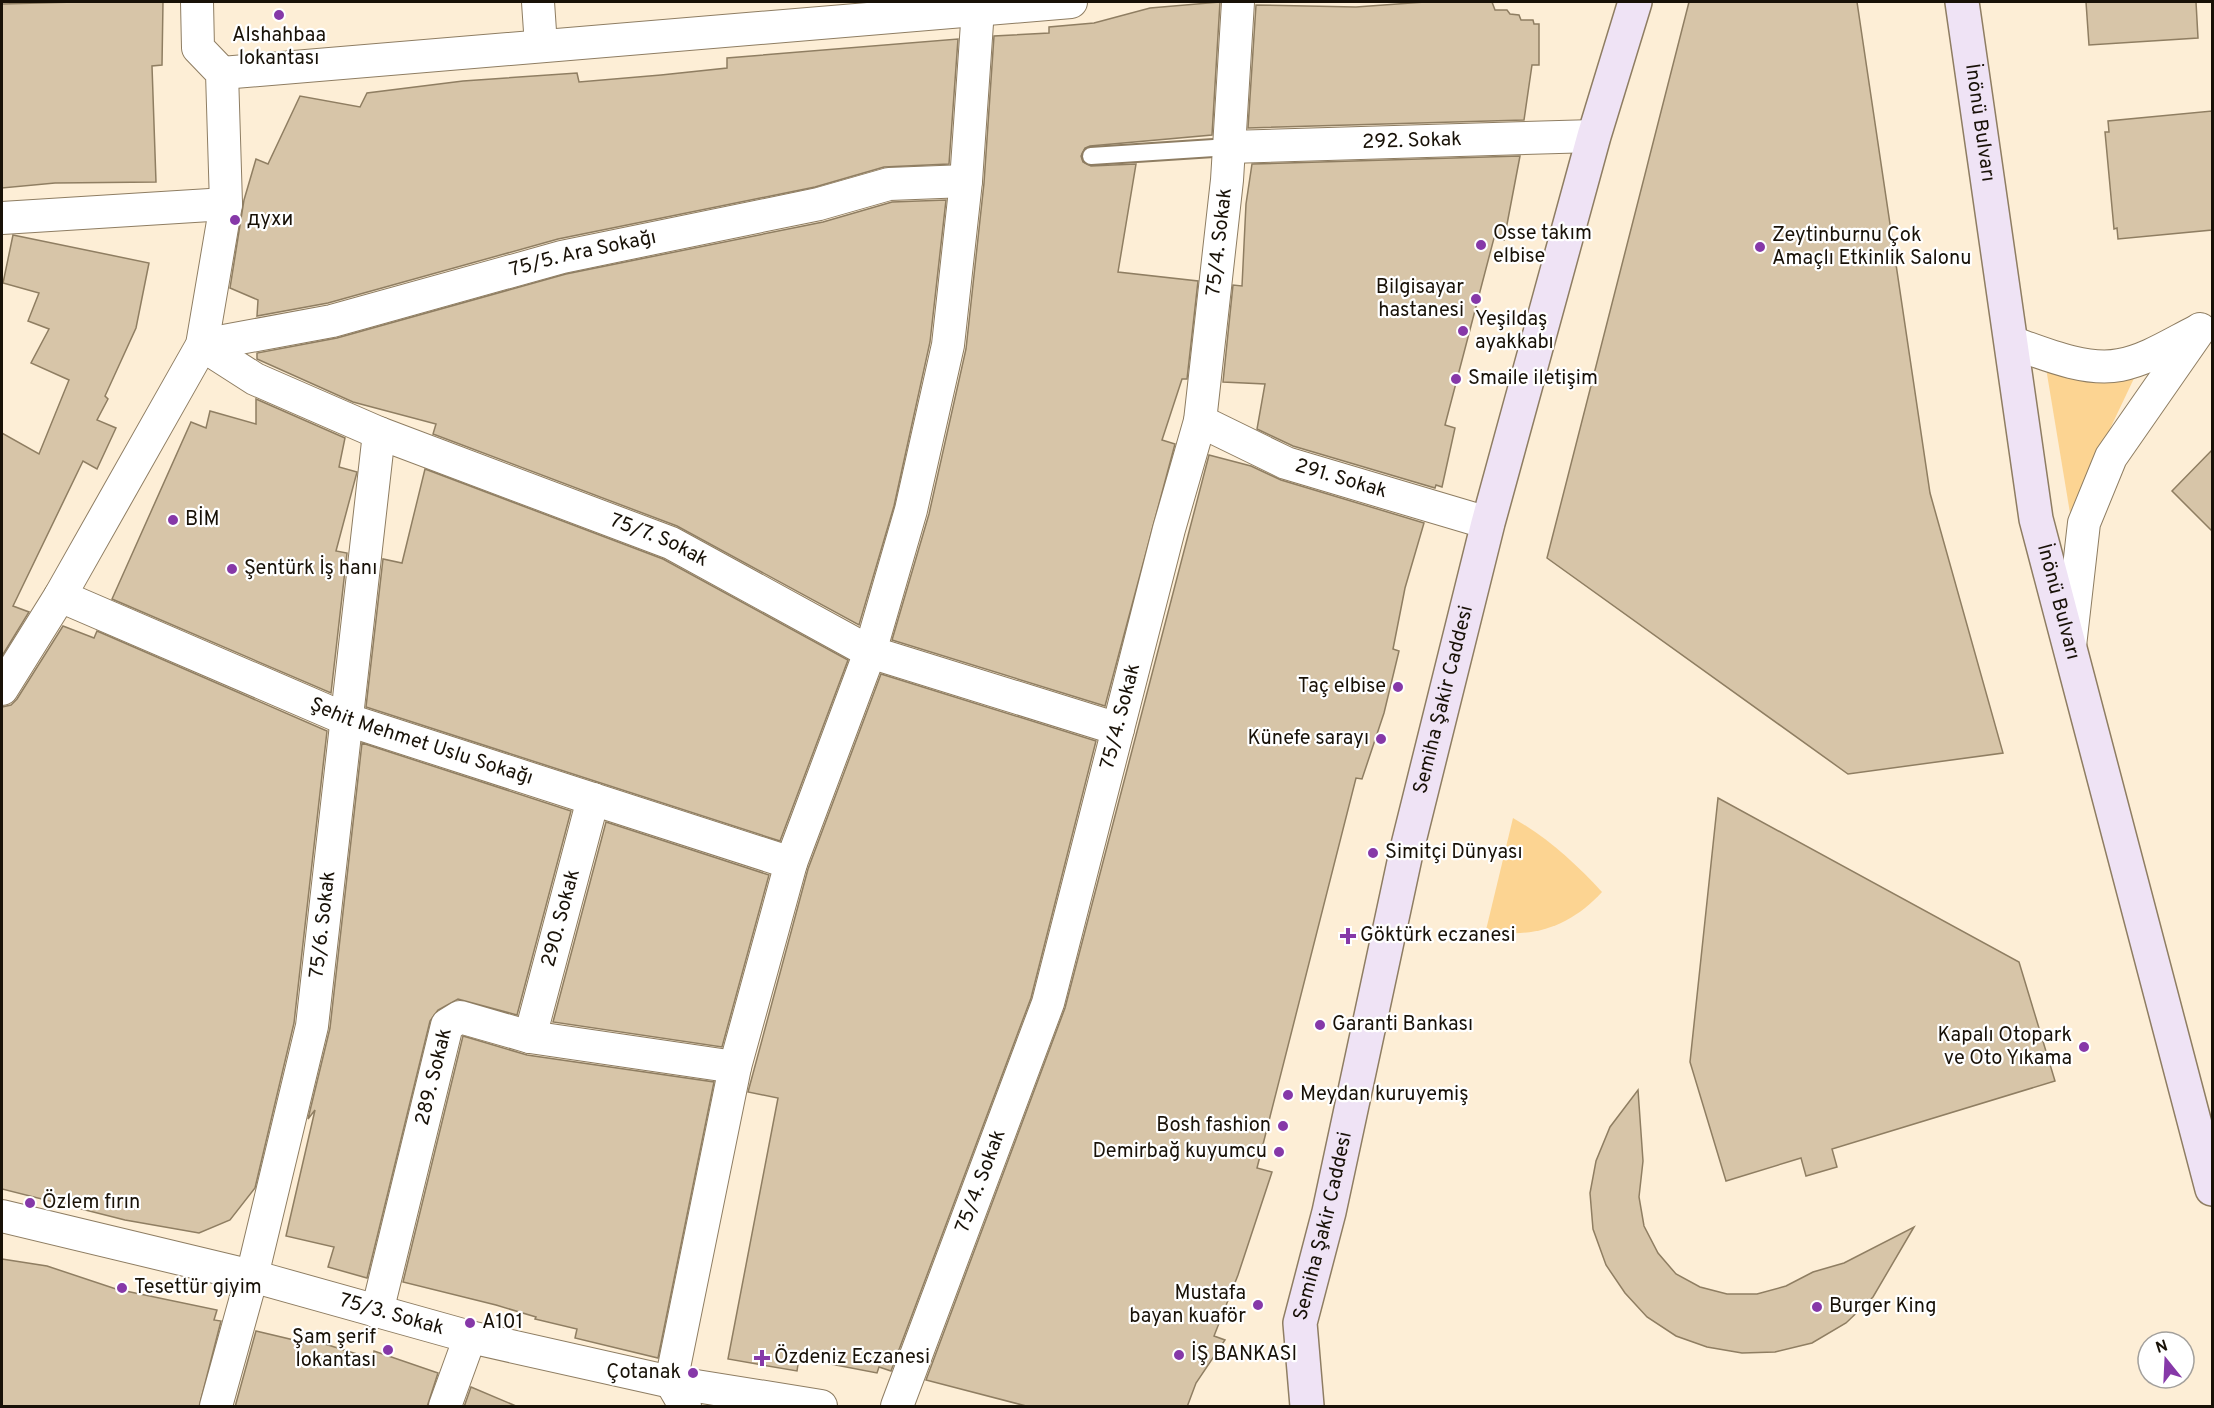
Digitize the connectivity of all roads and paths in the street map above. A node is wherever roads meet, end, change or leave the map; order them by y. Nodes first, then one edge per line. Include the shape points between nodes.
1 (197, 2) edge
2 (538, 2) edge
3 (1071, 2) edge
4 (1238, 2) edge
5 (1635, 2) edge
6 (1962, 2) edge
7 (978, 9) junction
8 (848, 11) edge
9 (541, 46) junction
10 (222, 73) junction
11 (1594, 136) junction
12 (1230, 147) junction
13 (1091, 156) dead end
14 (966, 181) junction
15 (226, 204) junction
16 (2, 218) edge
17 (2206, 324) edge
18 (2011, 342) junction
19 (202, 345) junction
20 (1200, 421) junction
21 (379, 433) junction
22 (1488, 523) junction
23 (60, 596) junction
24 (2070, 646) junction
25 (870, 652) junction
26 (2, 689) edge
27 (348, 720) junction
28 (1118, 729) junction
29 (593, 799) junction
30 (791, 863) junction
31 (531, 1037) junction
32 (735, 1067) junction
33 (2198, 1093) edge
34 (2212, 1189) edge
35 (2, 1216) edge
36 (252, 1276) junction
37 (377, 1312) junction
38 (470, 1337) junction
39 (674, 1398) edge
40 (216, 1407) edge
41 (445, 1407) edge
42 (821, 1407) edge
43 (897, 1407) edge
44 (1307, 1407) edge

1 - 10 street via 198,48
2 - 9 street
3 - 7 street
4 - 12 street, 75/4. Sokak
5 - 11 main road, Semiha Şakir Caddesi
6 - 18 main road, İnönü Bulvarı
7 - 8 street
7 - 14 street
8 - 9 street
9 - 10 street
10 - 15 street
11 - 12 street, 292. Sokak
11 - 22 main road, Semiha Şakir Caddesi
12 - 13 lane
12 - 20 street, 75/4. Sokak
14 - 19 street, 75/5. Ara Sokağı via 889,184 819,204 562,257 332,321
14 - 25 street via 948,345 911,510
15 - 16 street
15 - 19 street
17 - 18 street via 2159,350 2119,365 2069,362
17 - 24 street via 2111,457 2084,523
18 - 24 main road, İnönü Bulvarı via 2036,519
19 - 21 street, 75/7. Sokak via 255,378
19 - 23 street
20 - 22 street, 291. Sokak via 1286,463
20 - 28 street, 75/4. Sokak
21 - 25 street, 75/7. Sokak via 671,543
21 - 27 street, 75/6. Sokak
22 - 44 main road, Semiha Şakir Caddesi via 1406,853 1329,1212 1300,1323
23 - 26 street
23 - 27 street, Şehit Mehmet Uslu Sokağı
24 - 33 main road, İnönü Bulvarı via 2154,962
25 - 28 street, 75/7. Sokak
25 - 30 street
27 - 29 street, Şehit Mehmet Uslu Sokağı
27 - 36 street, 75/6. Sokak via 312,1026
28 - 43 street, 75/4. Sokak via 1048,1003
29 - 30 street, Şehit Mehmet Uslu Sokağı
29 - 31 street, 290. Sokak
30 - 32 street
31 - 32 street, 289. Sokak
31 - 37 street, 289. Sokak via 460,1017 447,1025
32 - 39 street
33 - 34 main road, İnönü Bulvarı
35 - 36 street, 75/3. Sokak
36 - 37 street, 75/3. Sokak
36 - 40 street, 75/6. Sokak
37 - 38 street, 75/3. Sokak
38 - 39 street, 75/3. Sokak
38 - 41 street
39 - 42 street, 75/3. Sokak

